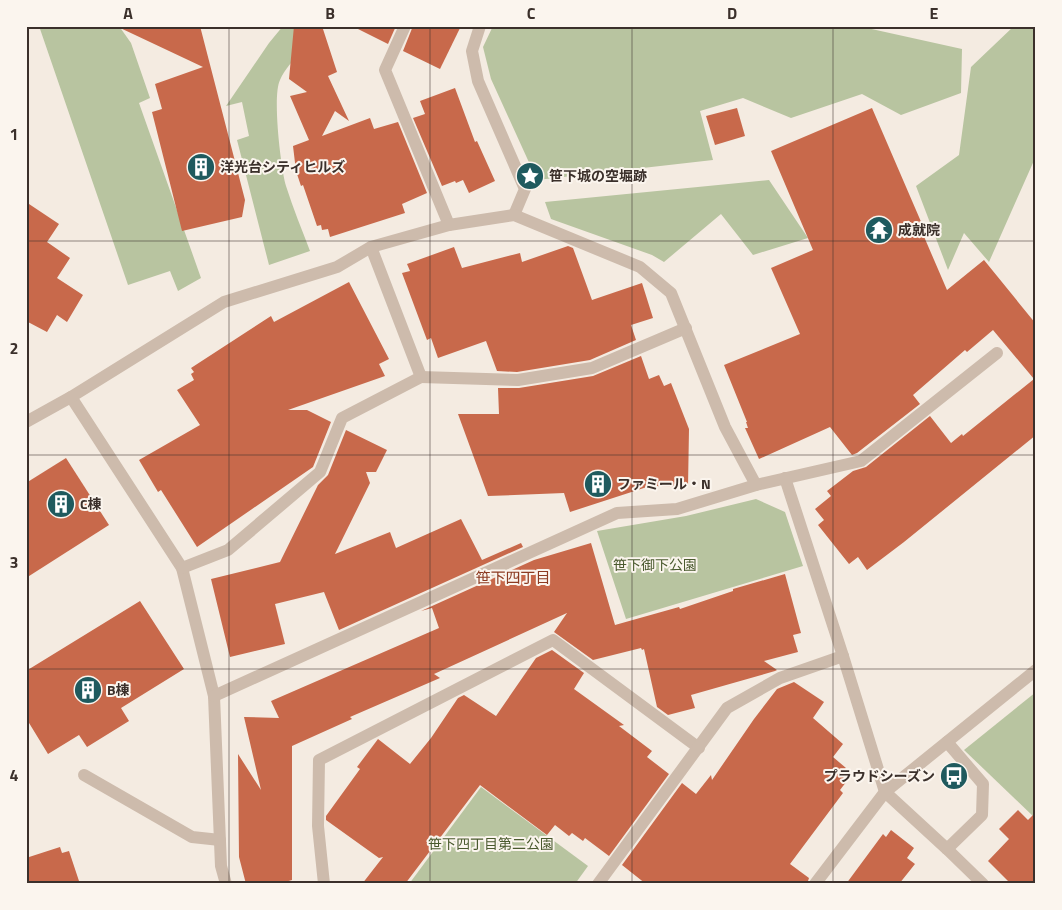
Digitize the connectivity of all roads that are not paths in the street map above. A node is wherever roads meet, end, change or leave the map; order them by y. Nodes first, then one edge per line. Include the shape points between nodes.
1 (405, 26) edge
2 (480, 26) edge
3 (514, 215) junction
4 (449, 225) junction
5 (371, 248) junction
6 (686, 328) junction
7 (997, 353) dead end
8 (420, 377) junction
9 (70, 397) junction
10 (26, 422) edge
11 (785, 478) junction
12 (756, 485) junction
13 (182, 568) junction
14 (843, 656) junction
15 (1036, 670) edge
16 (214, 696) junction
17 (947, 742) junction
18 (699, 748) junction
19 (84, 775) dead end
20 (885, 792) junction
21 (220, 840) junction
22 (947, 849) junction
23 (226, 884) edge
24 (324, 884) edge
25 (598, 884) edge
26 (815, 884) edge
27 (982, 884) edge

1 - 4 street via 385,70
2 - 3 street via 472,50 478,81 526,189
3 - 4 street
3 - 6 street via 640,267 671,292
4 - 5 street
5 - 8 street
5 - 9 street via 337,267 224,302
6 - 8 street via 592,368 518,380
6 - 12 street via 725,427
7 - 11 street via 861,461
8 - 13 street via 342,418 320,472 228,550
9 - 10 street
9 - 13 street
11 - 12 street
11 - 14 street
12 - 16 street via 677,509 616,513
13 - 16 street
14 - 18 street via 780,678 727,708
14 - 20 street
15 - 17 street
16 - 21 street
17 - 20 street
17 - 22 street via 984,784 982,815
18 - 24 street via 553,640 319,760 318,826
18 - 25 street
19 - 21 street via 192,837
20 - 22 street
20 - 26 street
21 - 23 street via 221,866
22 - 27 street

